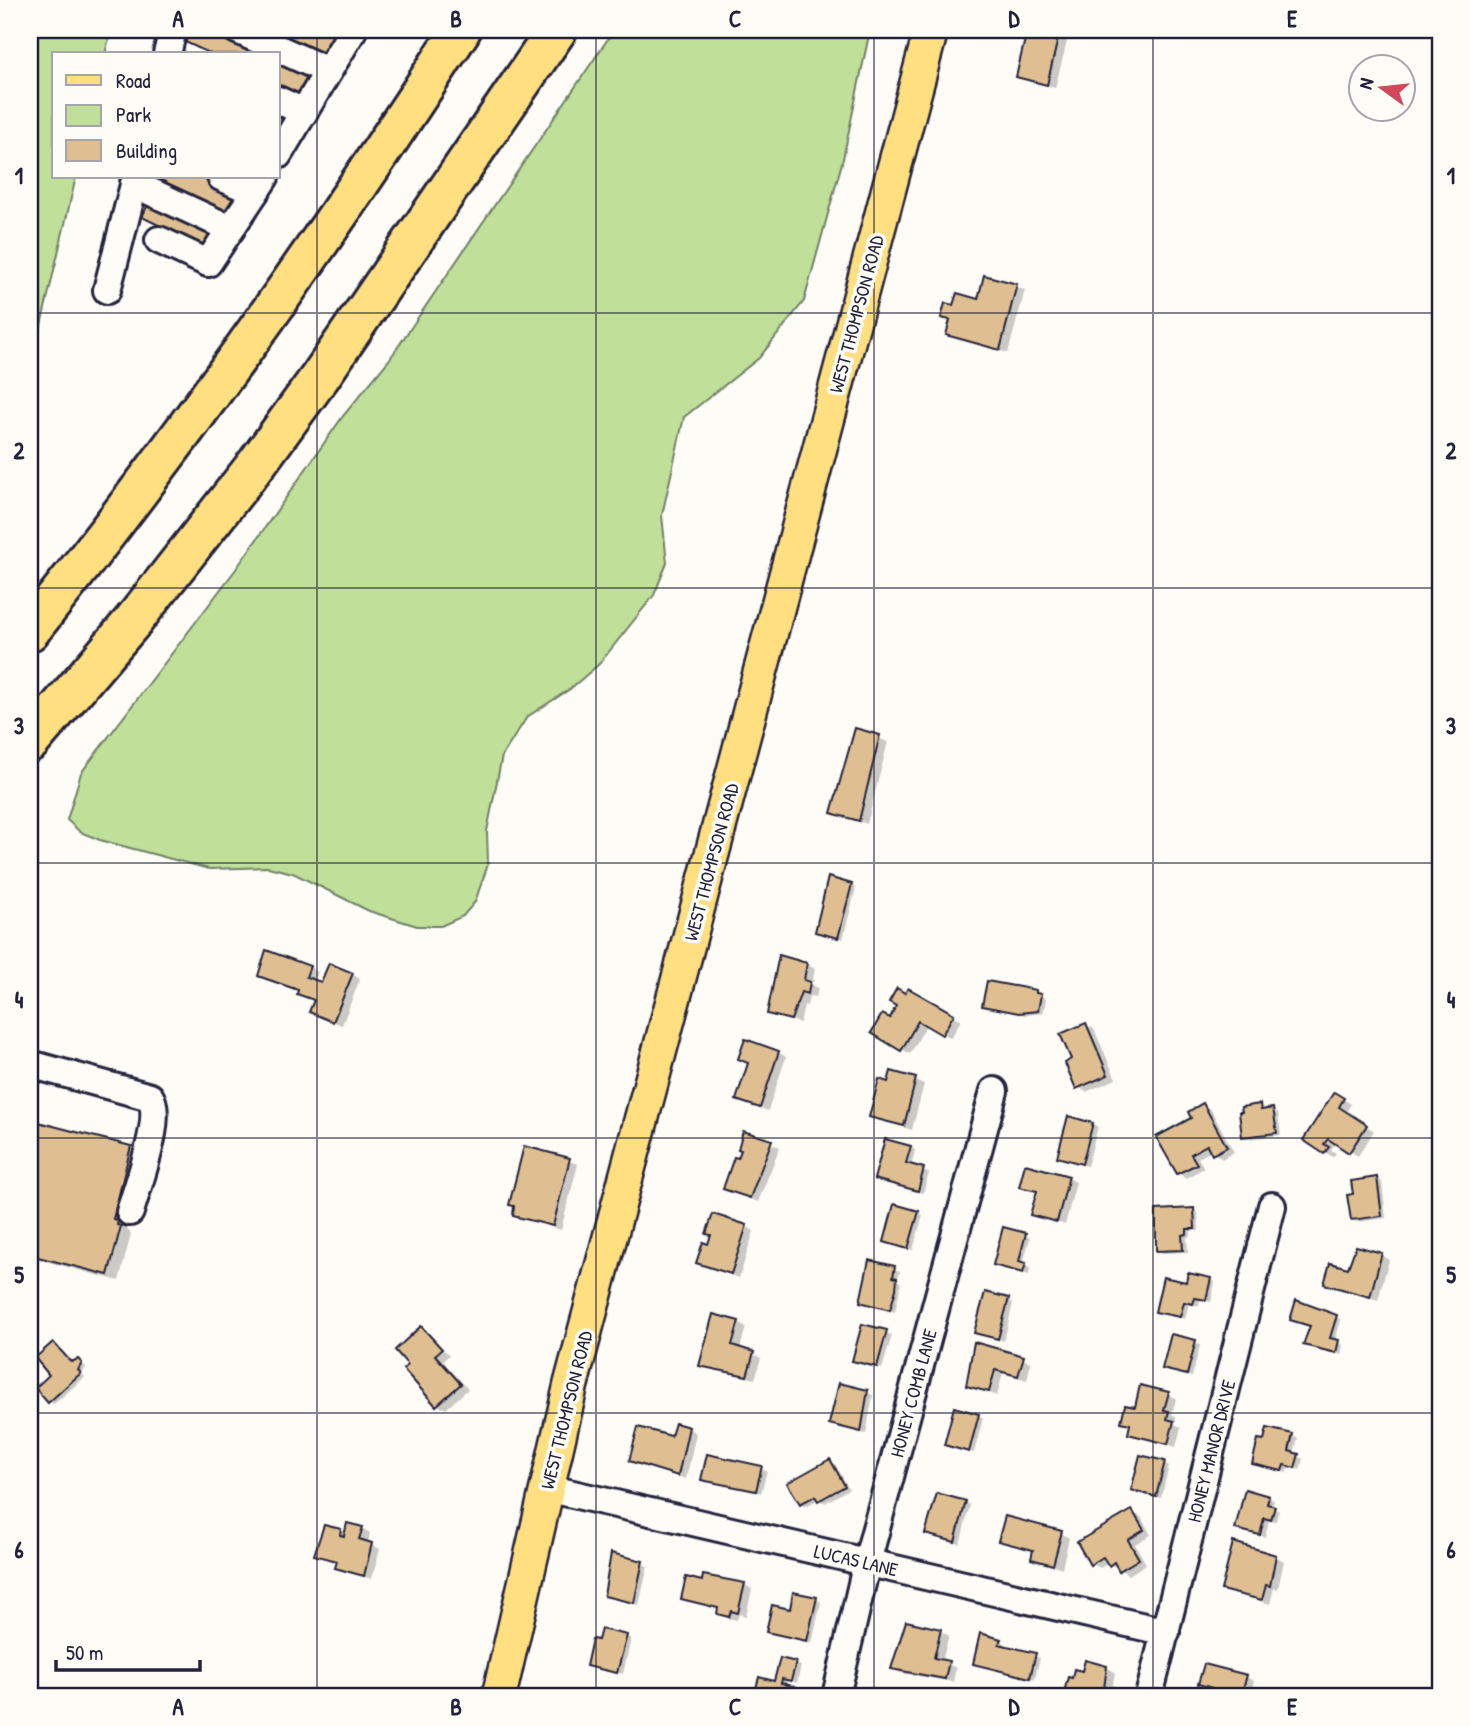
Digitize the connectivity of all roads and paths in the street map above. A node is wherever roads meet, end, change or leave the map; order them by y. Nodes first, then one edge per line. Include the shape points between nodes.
1 (237, 30) edge
2 (461, 30) edge
3 (557, 30) edge
4 (932, 30) edge
5 (350, 31) edge
6 (328, 71) junction
7 (280, 101) edge
8 (304, 112) junction
9 (280, 150) edge
10 (226, 178) edge
11 (135, 181) edge
12 (260, 185) edge
13 (231, 229) junction
14 (159, 240) dead end
15 (107, 290) dead end
16 (30, 631) edge
17 (30, 742) edge
18 (30, 1064) edge
19 (994, 1091) dead end
20 (1272, 1206) dead end
21 (130, 1212) dead end
22 (547, 1488) junction
23 (867, 1562) junction
24 (1166, 1632) junction
25 (499, 1696) edge
26 (836, 1696) edge
27 (1149, 1696) edge

1 - 6 street
2 - 16 highway via 287,291
3 - 17 highway via 258,462 134,620
4 - 22 main road, WEST THOMPSON ROAD
5 - 6 street
6 - 8 street
7 - 8 street
8 - 9 street
10 - 12 street
11 - 13 street
11 - 15 street
12 - 13 street
13 - 14 street via 208,263
18 - 21 street via 150,1097 155,1105 154,1122
19 - 23 street, HONEY COMB LANE
20 - 24 street, HONEY MANOR DRIVE
22 - 23 street, LUCAS LANE
22 - 25 main road, WEST THOMPSON ROAD
23 - 24 street, LUCAS LANE
23 - 26 street, HONEY COMB LANE
24 - 27 street, HONEY MANOR DRIVE

